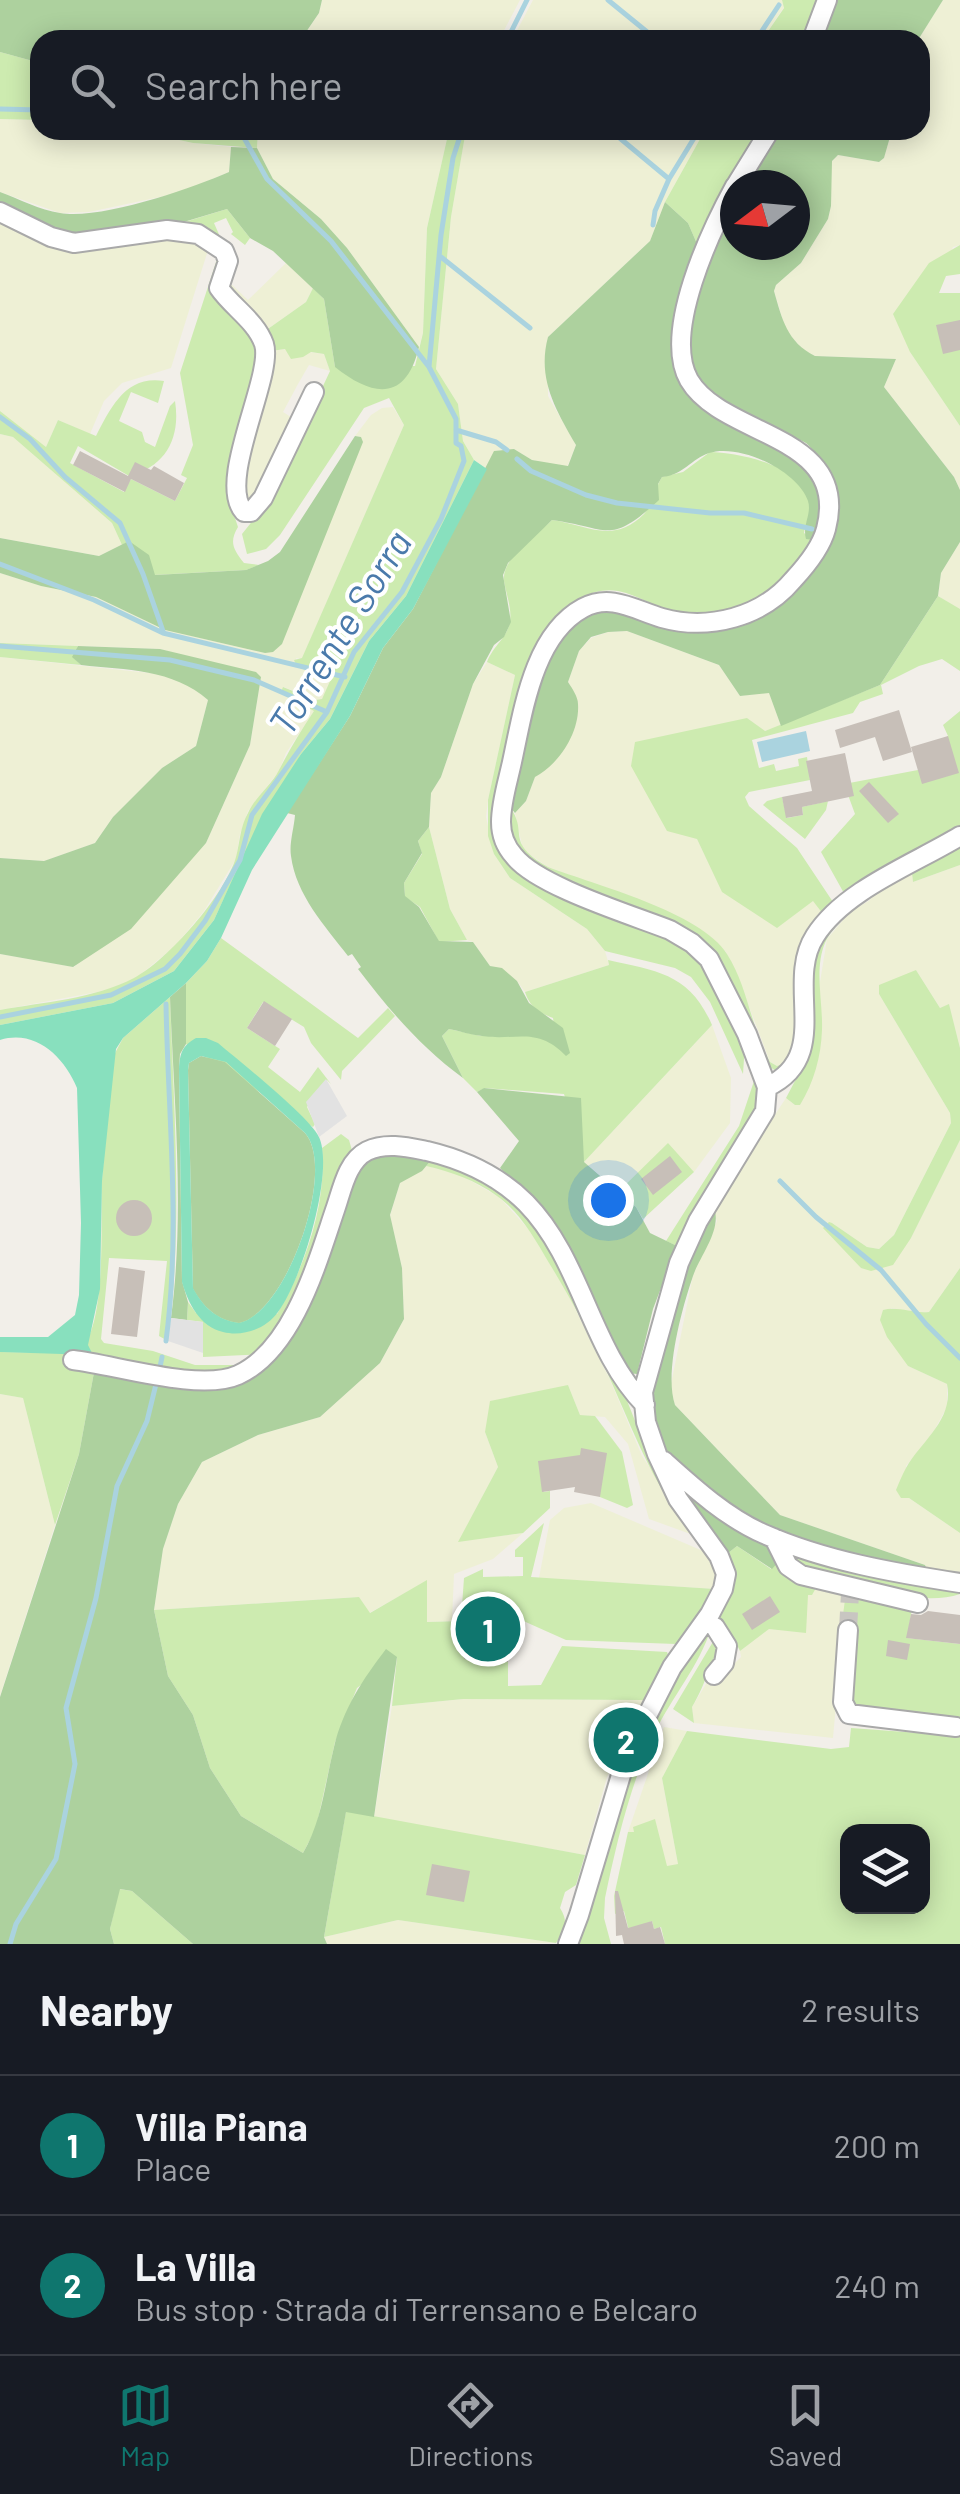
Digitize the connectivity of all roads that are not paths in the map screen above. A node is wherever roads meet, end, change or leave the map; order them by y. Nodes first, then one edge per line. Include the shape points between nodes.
1 (827, 0) edge
2 (816, 30) edge
3 (764, 140) edge
4 (745, 170) edge
5 (0, 212) edge
6 (720, 220) edge
7 (314, 392) dead end
8 (960, 836) edge
9 (767, 1088) junction
10 (74, 1360) dead end
11 (645, 1404) junction
12 (657, 1454) junction
13 (774, 1538) junction
14 (960, 1583) edge
15 (918, 1603) dead end
16 (715, 1627) dead end
17 (848, 1630) tunnel mouth
18 (714, 1675) dead end
19 (956, 1727) dead end
20 (568, 1944) edge

1 - 2 street
3 - 4 street
5 - 7 street via 62,241 167,230 198,234 224,250 228,261 219,288 266,349 235,491 244,512 263,498
6 - 9 street via 692,284 684,367 701,394 810,462 827,495 826,532 777,596 743,615 679,621 604,601 573,614 547,648 528,693 501,821 505,844 527,870 670,930 708,959
8 - 9 street via 858,894 827,920 810,948 799,1057
9 - 11 street via 765,1112 679,1263 649,1364
10 - 11 street via 210,1381 261,1362 311,1279 346,1176 368,1151 388,1145 463,1162 497,1177 528,1205 552,1236 620,1374
11 - 12 street
12 - 13 street via 723,1510
12 - 20 street via 726,1574 710,1614 672,1667 627,1755
13 - 14 street
13 - 15 street via 788,1566 801,1575
16 - 18 street via 727,1646
17 - 19 street via 843,1702 849,1714

